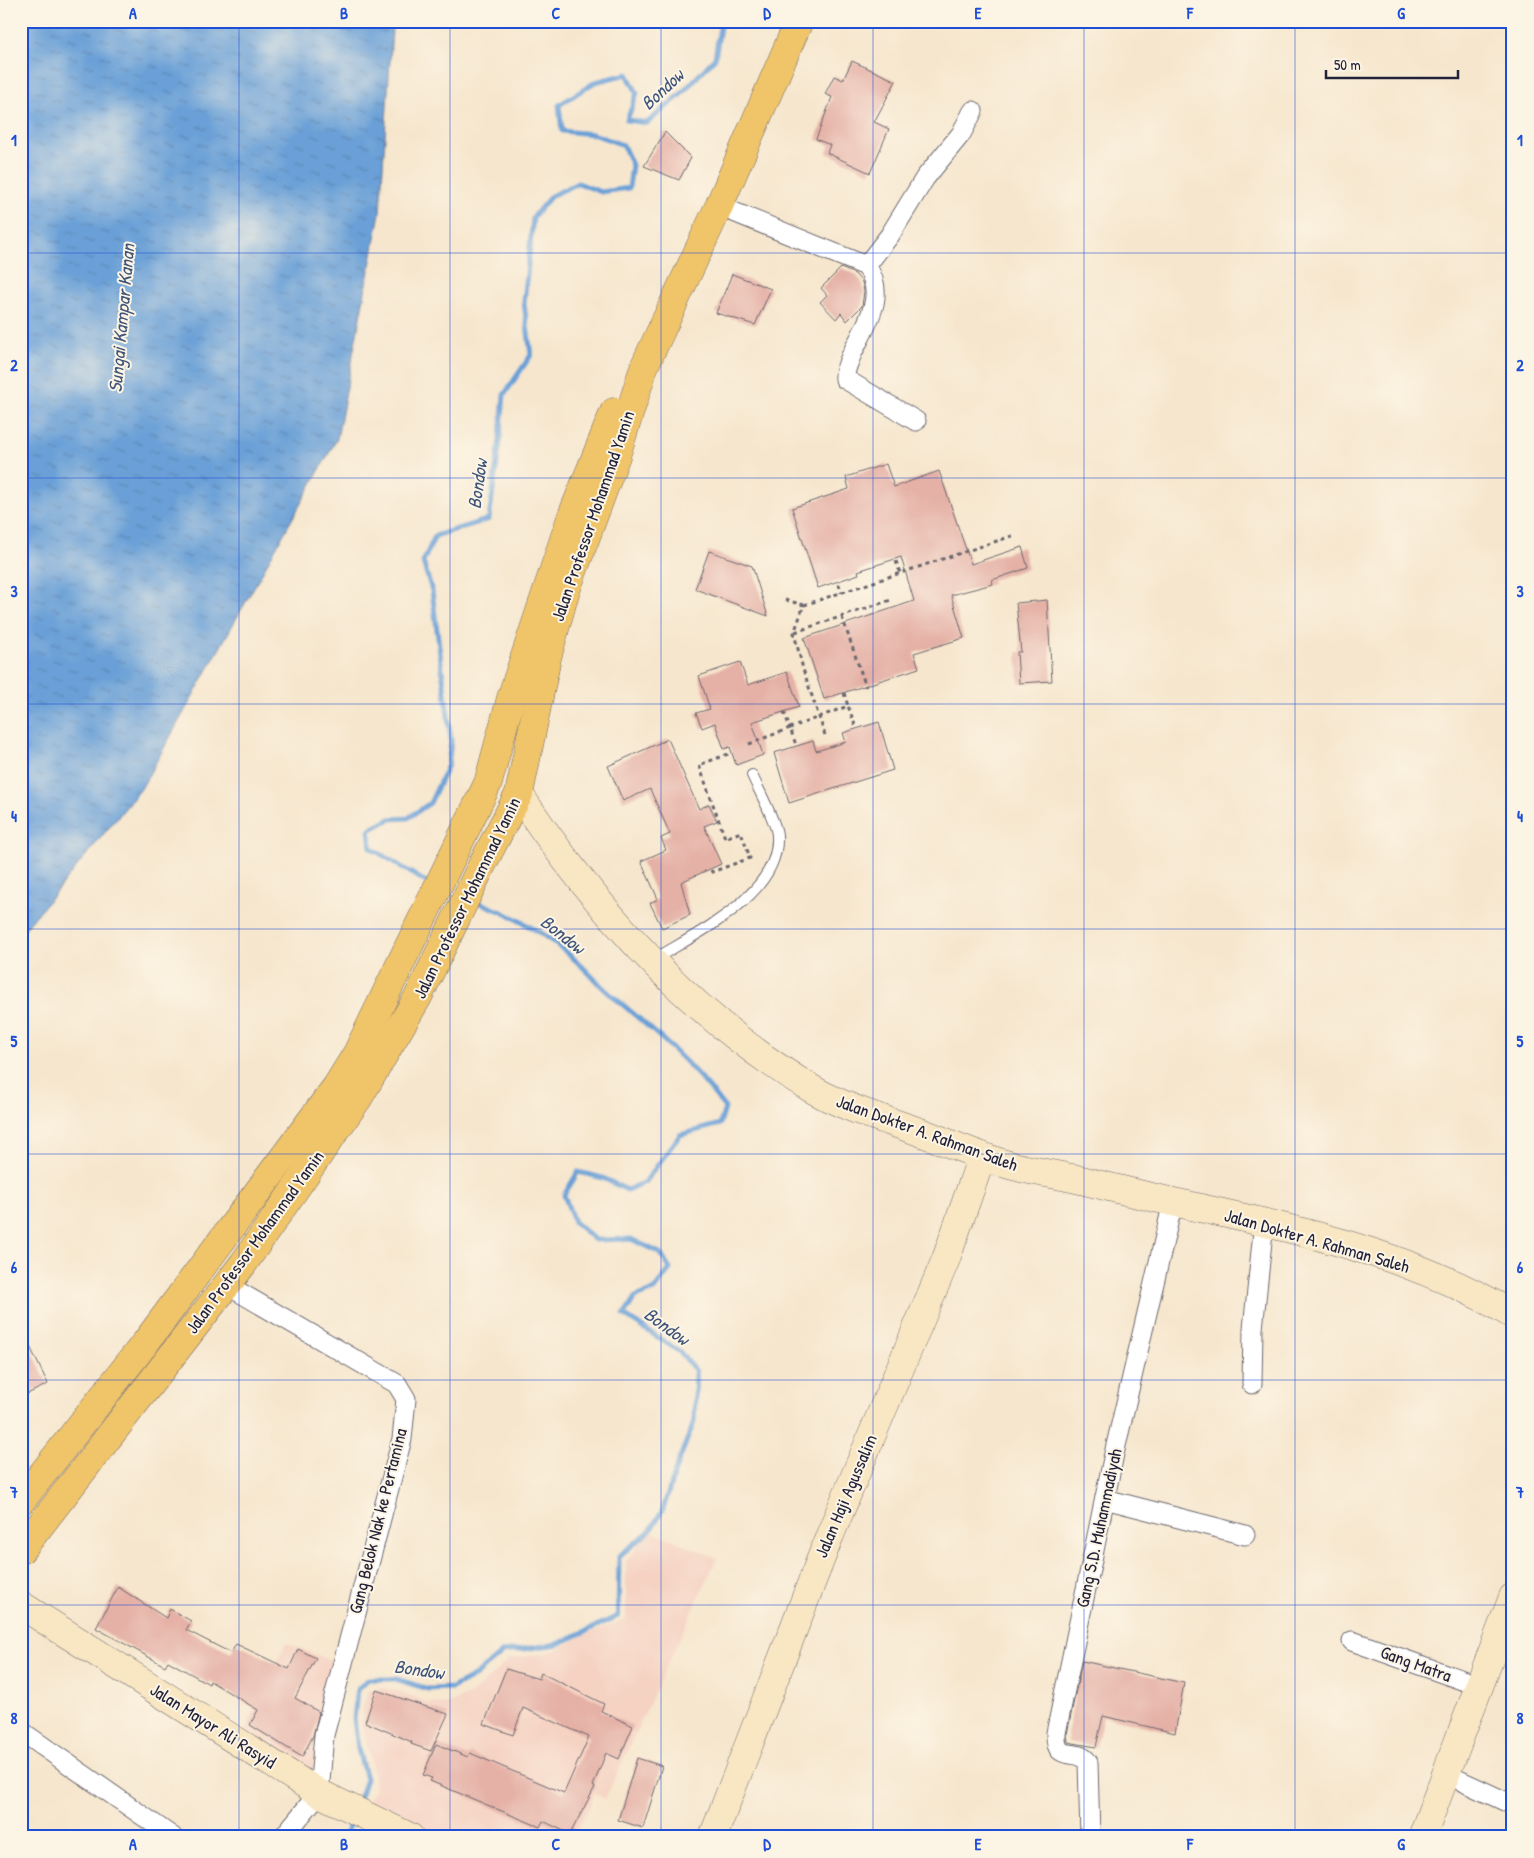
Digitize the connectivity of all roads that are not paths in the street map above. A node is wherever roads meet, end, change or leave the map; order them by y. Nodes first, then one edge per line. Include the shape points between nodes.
1 (785, 21) edge
2 (799, 21) edge
3 (974, 111) dead end
4 (719, 206) junction
5 (866, 266) junction
6 (916, 421) dead end
7 (752, 775) dead end
8 (519, 794) junction
9 (502, 827) junction
10 (545, 833) junction
11 (652, 960) junction
12 (982, 1156) junction
13 (1173, 1202) junction
14 (1264, 1222) junction
15 (227, 1285) junction
16 (1513, 1316) edge
17 (146, 1342) junction
18 (169, 1358) junction
19 (1252, 1384) dead end
20 (1105, 1499) junction
21 (21, 1501) edge
22 (1245, 1535) dead end
23 (21, 1550) edge
24 (1513, 1596) edge
25 (21, 1605) edge
26 (1352, 1641) dead end
27 (1479, 1686) junction
28 (21, 1730) edge
29 (1446, 1774) junction
30 (329, 1799) junction
31 (1513, 1805) edge
32 (173, 1837) edge
33 (283, 1837) edge
34 (410, 1837) edge
35 (713, 1837) edge
36 (1090, 1837) edge
37 (1422, 1837) edge

1 - 17 highway, Jalan Professor Mohammad Yamin via 711,192 635,354 594,458 511,698 488,783 459,846 336,1087
2 - 4 highway, Jalan Professor Mohammad Yamin
3 - 5 street
4 - 5 street
4 - 8 highway, Jalan Professor Mohammad Yamin via 644,367 616,456 565,593 547,658
5 - 6 street via 876,298 844,374 845,379
7 - 11 lane via 777,833 777,848 766,876 744,902
8 - 9 highway, Jalan Professor Mohammad Yamin
8 - 10 street, Jalan Dokter A. Rahman Saleh
9 - 10 street
9 - 15 highway, Jalan Professor Mohammad Yamin via 418,997 359,1097
10 - 11 street, Jalan Dokter A. Rahman Saleh via 622,929
11 - 12 street, Jalan Dokter A. Rahman Saleh via 706,1013 814,1090 859,1111
12 - 13 street, Jalan Dokter A. Rahman Saleh via 1004,1164
12 - 35 street, Jalan Haji Agussalim via 946,1259 830,1535
13 - 14 street, Jalan Dokter A. Rahman Saleh
13 - 20 street, Gang S.D. Muhammadiyah
14 - 16 street, Jalan Dokter A. Rahman Saleh via 1402,1264 1487,1300
14 - 19 street via 1252,1329
15 - 18 highway, Jalan Professor Mohammad Yamin
15 - 30 street, Gang Belok Nak ke Pertamina via 397,1384 406,1399 402,1439 324,1735
17 - 18 highway
17 - 21 highway, Jalan Professor Mohammad Yamin
18 - 23 highway, Jalan Professor Mohammad Yamin
20 - 22 street
20 - 36 street, Gang S.D. Muhammadiyah via 1056,1733 1059,1750 1088,1762
24 - 27 street
25 - 30 street, Jalan Mayor Ali Rasyid
26 - 27 street, Gang Matra
27 - 29 street
28 - 32 street
29 - 31 street
29 - 37 street
30 - 33 street
30 - 34 street, Jalan Mayor Ali Rasyid

